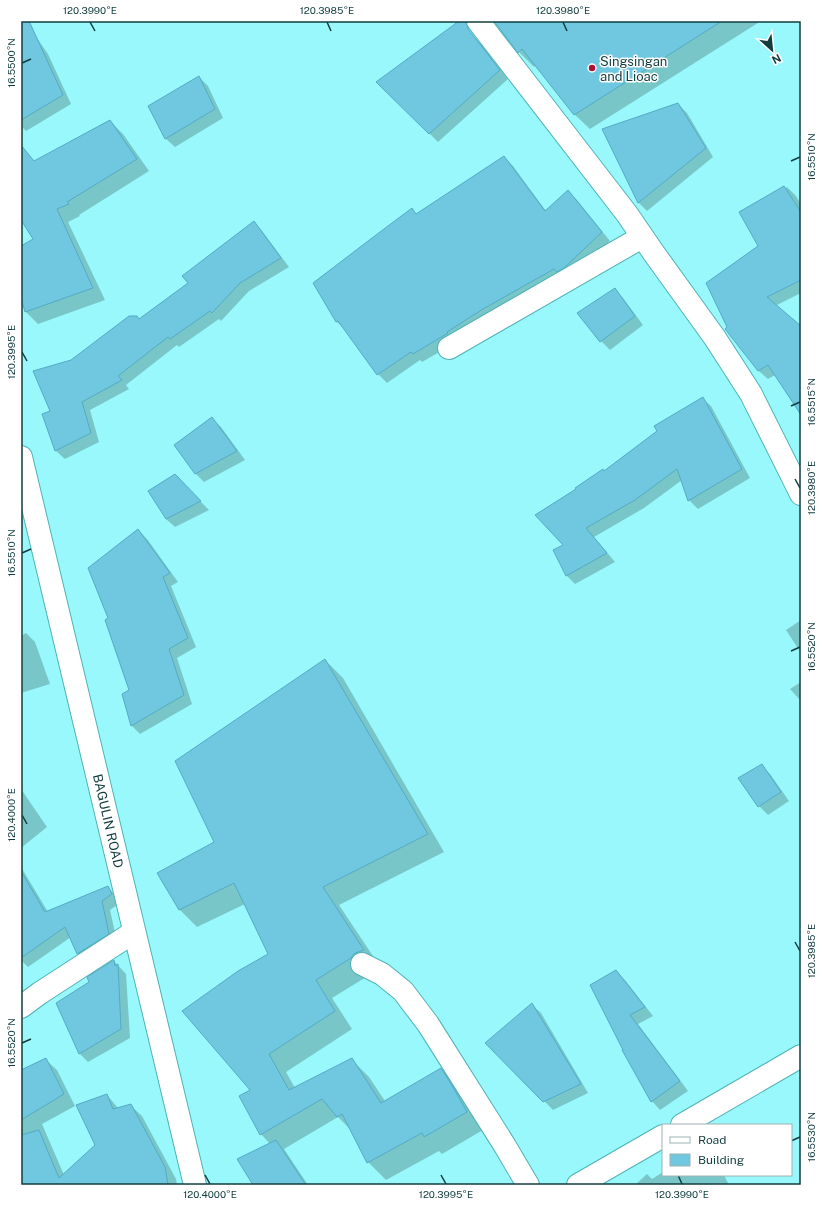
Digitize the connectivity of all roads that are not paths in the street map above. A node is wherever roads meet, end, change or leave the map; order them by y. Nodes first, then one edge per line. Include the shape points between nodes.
1 (478, 21) edge
2 (642, 237) junction
3 (449, 348) dead end
4 (21, 457) edge
5 (801, 494) edge
6 (134, 932) junction
7 (362, 964) dead end
8 (21, 1007) edge
9 (801, 1056) edge
10 (684, 1124) edge
11 (662, 1137) edge
12 (195, 1185) edge
13 (528, 1185) edge
14 (578, 1185) edge

1 - 2 street
2 - 3 street
2 - 5 street via 715,338 751,394
4 - 6 street, BAGULIN ROAD
6 - 8 street
6 - 12 street, BAGULIN ROAD
7 - 13 street via 382,974 403,991 428,1024
9 - 10 street
11 - 14 street

